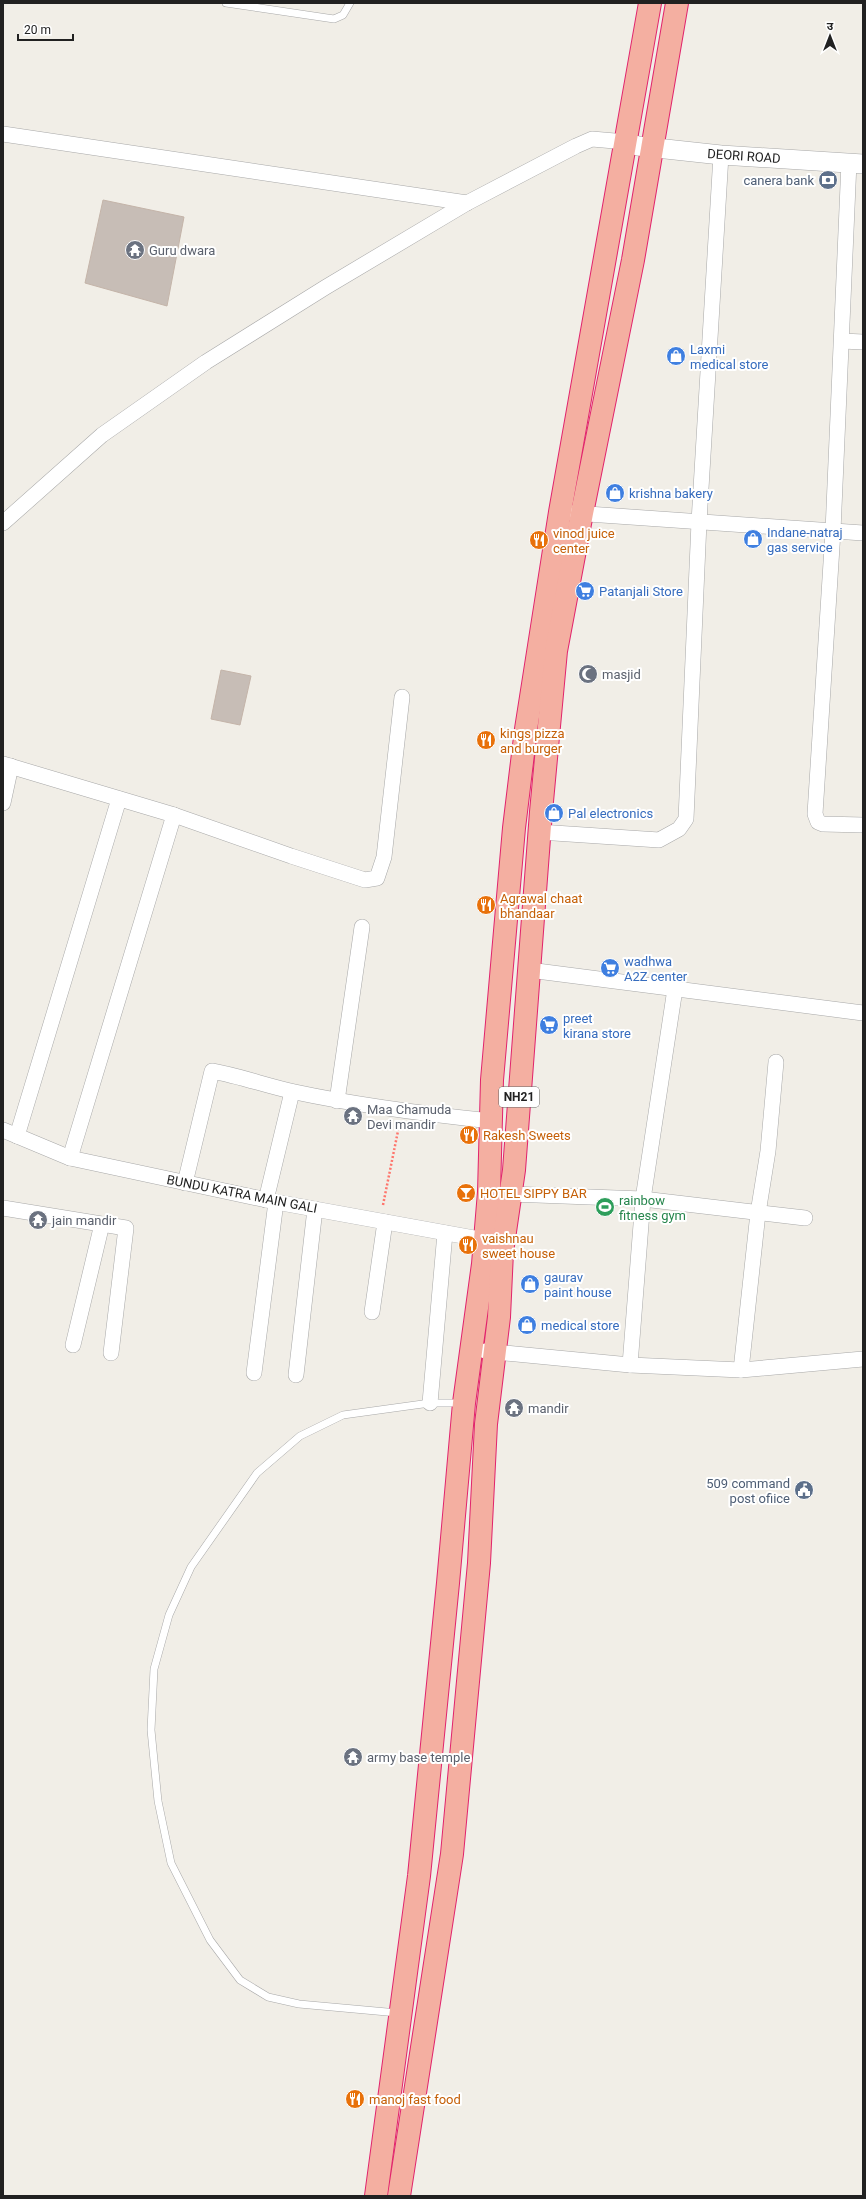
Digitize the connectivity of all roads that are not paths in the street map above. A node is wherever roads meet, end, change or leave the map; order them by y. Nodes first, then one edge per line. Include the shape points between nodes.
1 (226, 3) edge
2 (350, 3) edge
3 (677, 3) edge
4 (647, 4) edge
5 (3, 134) edge
6 (626, 142) junction
7 (652, 147) junction
8 (721, 155) junction
9 (856, 163) edge
10 (467, 203) junction
11 (842, 342) junction
12 (863, 342) edge
13 (560, 512) junction
14 (582, 513) junction
15 (699, 522) junction
16 (3, 523) edge
17 (833, 531) junction
18 (863, 533) edge
19 (402, 697) dead end
20 (7, 765) edge
21 (119, 799) junction
22 (3, 804) edge
23 (174, 814) junction
24 (863, 825) edge
25 (539, 832) junction
26 (362, 927) dead end
27 (529, 970) junction
28 (675, 989) junction
29 (863, 1013) edge
30 (776, 1062) dead end
31 (292, 1092) junction
32 (337, 1101) junction
33 (491, 1121) junction
34 (10, 1133) edge
35 (70, 1158) junction
36 (185, 1183) junction
37 (510, 1194) junction
38 (643, 1199) junction
39 (271, 1201) junction
40 (3, 1208) edge
41 (315, 1209) junction
42 (758, 1213) junction
43 (805, 1218) dead end
44 (383, 1221) junction
45 (102, 1224) junction
46 (444, 1233) junction
47 (485, 1240) junction
48 (372, 1312) dead end
49 (73, 1345) dead end
50 (470, 1349) junction
51 (496, 1351) junction
52 (111, 1353) dead end
53 (863, 1359) edge
54 (630, 1364) junction
55 (741, 1370) junction
56 (254, 1373) dead end
57 (296, 1375) dead end
58 (430, 1403) junction
59 (464, 1403) junction
60 (401, 2013) junction
61 (376, 2196) edge
62 (399, 2196) edge

1 - 2 lane via 334,19 343,14
3 - 7 highway, NH21
4 - 6 highway, NH21
5 - 10 street
6 - 7 street, DEORI ROAD
6 - 10 street via 592,139
6 - 13 highway, NH21
7 - 8 street, DEORI ROAD
7 - 14 highway, NH21 via 633,260
8 - 9 street, DEORI ROAD
8 - 15 street
9 - 11 street
10 - 16 street via 206,362 102,435
11 - 12 street
11 - 17 street
13 - 14 street
13 - 33 highway, NH21 via 523,751 492,1080
14 - 15 street
14 - 25 highway, NH21 via 556,651
15 - 17 street
15 - 25 street via 686,819 679,829 659,840
17 - 18 street
17 - 24 street via 815,814 818,822 823,824
19 - 23 street via 384,857 377,878 365,880
20 - 21 street
20 - 22 street
21 - 23 street
21 - 34 street
23 - 35 street
25 - 27 highway, NH21
26 - 32 street
27 - 28 street
27 - 37 highway, NH21
28 - 29 street
28 - 38 street
30 - 42 street via 768,1151
31 - 32 street
31 - 36 street via 212,1071
31 - 39 street
32 - 33 street
33 - 47 highway, NH21
34 - 35 street, BUNDU KATRA MAIN GALI
35 - 36 street, BUNDU KATRA MAIN GALI
36 - 39 street, BUNDU KATRA MAIN GALI
37 - 38 street
37 - 51 highway, NH21 via 502,1252
38 - 42 street
38 - 54 street
39 - 41 street, BUNDU KATRA MAIN GALI
39 - 56 street
40 - 45 street
41 - 44 street, BUNDU KATRA MAIN GALI
41 - 57 street
42 - 43 street
42 - 55 street
44 - 46 street, BUNDU KATRA MAIN GALI
44 - 48 street
45 - 49 street
45 - 52 street via 124,1226 127,1230
46 - 47 street, BUNDU KATRA MAIN GALI
46 - 58 street
47 - 50 highway, NH21
50 - 51 street
50 - 59 highway, NH21
51 - 54 street
51 - 62 highway, NH21 via 486,1424 479,1563 452,1854
53 - 55 street
54 - 55 street
58 - 59 lane
58 - 60 lane via 343,1415 300,1436 257,1473 191,1567 169,1615 154,1669 151,1730 158,1801 171,1863 210,1940 240,1980 268,1997 299,2004
59 - 60 highway, NH21 via 419,1876
60 - 61 highway, NH21

